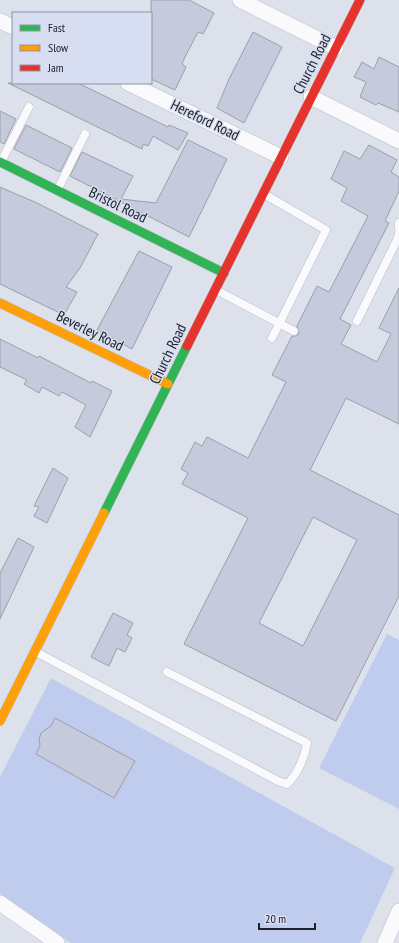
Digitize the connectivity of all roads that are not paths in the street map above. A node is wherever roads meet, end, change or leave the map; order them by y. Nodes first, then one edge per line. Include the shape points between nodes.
1 (240, 0) edge
2 (360, 0) edge
3 (0, 21) edge
4 (12, 27) edge
5 (336, 48) junction
6 (130, 84) edge
7 (311, 98) junction
8 (29, 107) dead end
9 (85, 134) dead end
10 (399, 141) edge
11 (281, 157) junction
12 (0, 163) edge
13 (57, 191) junction
14 (263, 193) junction
15 (399, 223) edge
16 (399, 228) edge
17 (399, 233) edge
18 (224, 273) junction
19 (215, 290) junction
20 (0, 303) edge
21 (358, 321) dead end
22 (280, 324) junction
23 (294, 331) dead end
24 (272, 338) dead end
25 (168, 384) junction
26 (35, 651) junction
27 (167, 672) dead end
28 (0, 721) edge
29 (0, 903) edge
30 (399, 911) edge
31 (57, 943) edge
32 (385, 943) edge

1 - 5 street
2 - 5 street, Church Road
3 - 4 street
5 - 7 street, Church Road
6 - 11 street, Hereford Road
7 - 10 street
7 - 11 street, Church Road
8 - 12 lane
9 - 13 lane
11 - 14 street, Church Road
12 - 13 street, Bristol Road
13 - 18 street, Bristol Road
14 - 18 street, Church Road
14 - 22 lane via 326,230
15 - 16 lane
17 - 21 lane
18 - 19 street, Church Road
19 - 22 lane
19 - 25 street, Church Road
20 - 25 street, Beverley Road
22 - 23 lane
22 - 24 lane
25 - 26 street, Church Road
26 - 27 lane via 278,781 286,784 292,779 306,751 307,743
26 - 28 street, Church Road
29 - 31 street
30 - 32 street

